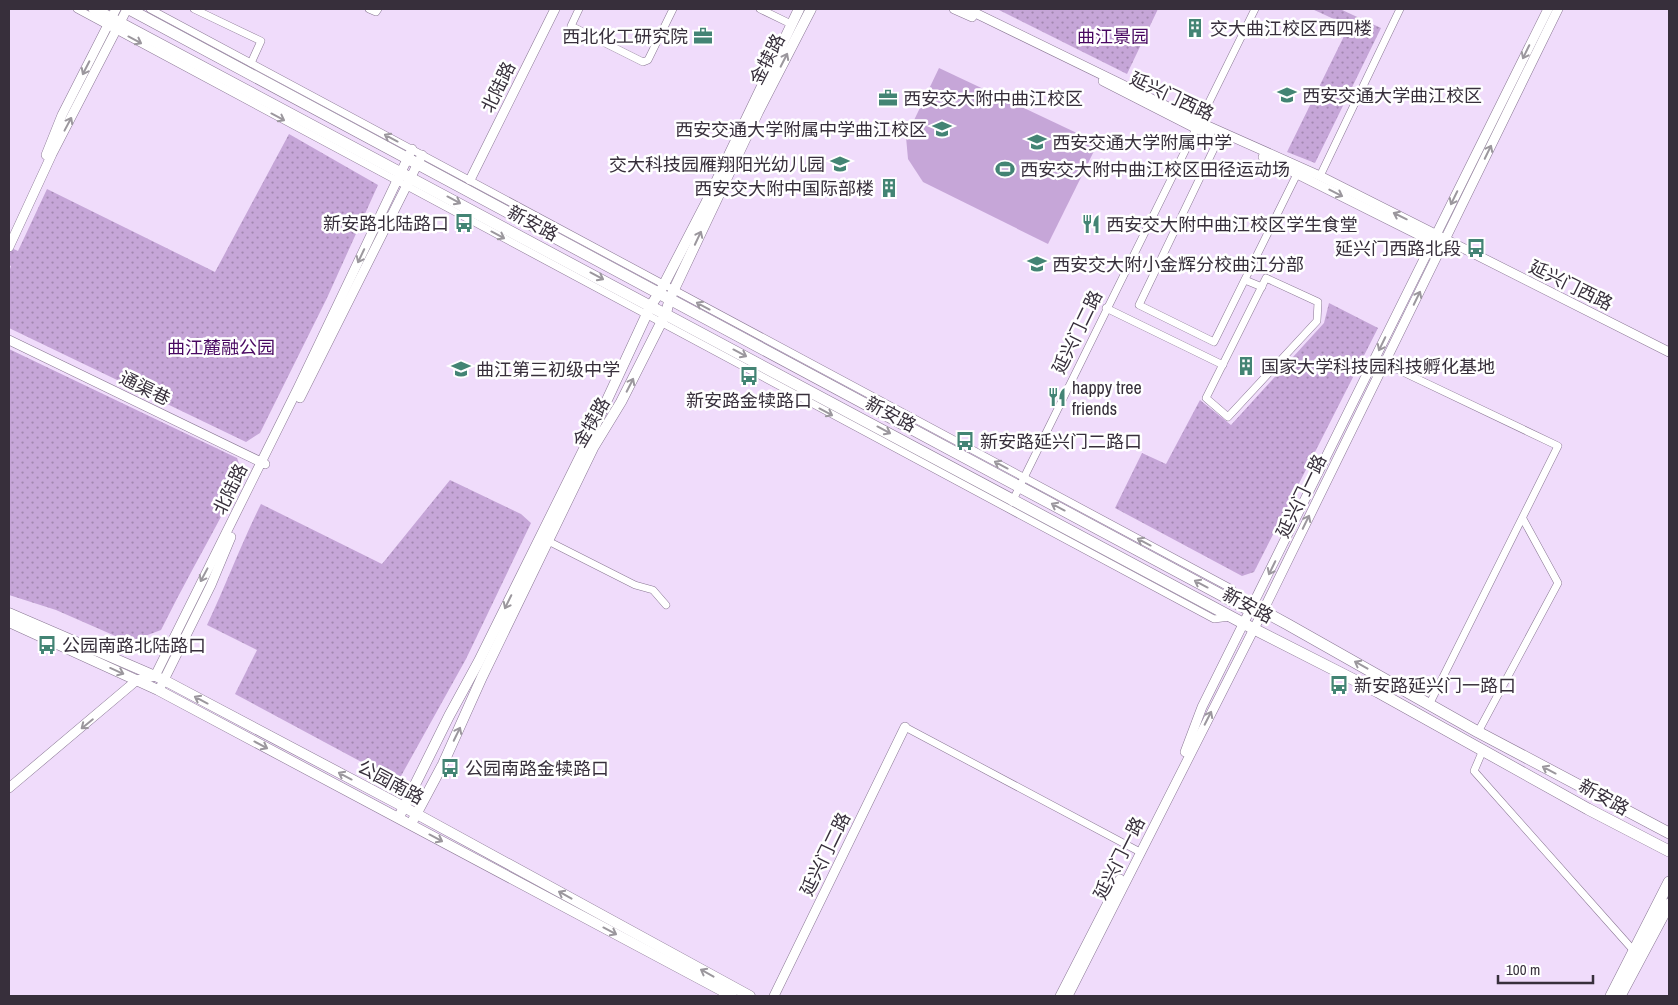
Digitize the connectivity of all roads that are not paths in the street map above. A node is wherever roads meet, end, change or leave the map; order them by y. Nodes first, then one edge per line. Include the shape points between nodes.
1 (76, 9) edge
2 (94, 9) edge
3 (128, 9) edge
4 (150, 9) edge
5 (194, 9) edge
6 (369, 9) edge
7 (378, 9) edge
8 (555, 9) edge
9 (579, 9) edge
10 (673, 9) edge
11 (760, 9) edge
12 (799, 9) edge
13 (811, 9) edge
14 (954, 9) edge
15 (967, 9) edge
16 (1255, 9) edge
17 (1400, 9) edge
18 (1548, 9) edge
19 (1558, 9) edge
20 (114, 21) edge
21 (791, 24) junction
22 (251, 63) junction
23 (1198, 125) junction
24 (1220, 136) junction
25 (415, 156) junction
26 (1297, 174) junction
27 (1320, 176) junction
28 (404, 179) junction
29 (470, 180) junction
30 (9, 234) edge
31 (1435, 238) junction
32 (1444, 242) junction
33 (9, 247) edge
34 (1245, 280) junction
35 (1262, 287) junction
36 (667, 291) junction
37 (1106, 308) junction
38 (649, 310) junction
39 (663, 318) junction
40 (9, 340) edge
41 (1669, 352) edge
42 (1384, 363) junction
43 (1223, 365) junction
44 (264, 463) junction
45 (1022, 482) junction
46 (1011, 505) junction
47 (1523, 519) junction
48 (548, 541) junction
49 (666, 605) dead end
50 (1252, 609) junction
51 (9, 613) edge
52 (9, 622) edge
53 (1249, 626) junction
54 (159, 678) junction
55 (137, 680) junction
56 (158, 690) junction
57 (1430, 703) junction
58 (905, 727) joint
59 (1478, 732) junction
60 (1483, 750) junction
61 (9, 788) edge
62 (404, 807) junction
63 (417, 814) junction
64 (399, 817) junction
65 (411, 824) junction
66 (1669, 833) edge
67 (1137, 851) junction
68 (1669, 851) edge
69 (1669, 882) edge
70 (1669, 904) edge
71 (1634, 951) junction
72 (732, 996) edge
73 (750, 996) edge
74 (774, 996) edge
75 (1060, 996) edge
76 (1068, 996) edge
77 (1611, 996) edge
78 (1620, 996) edge

1 - 20 street
2 - 20 main road, 新安路
3 - 20 street
3 - 25 main road, 新安路
4 - 22 street
5 - 22 street via 261,41
6 - 7 street via 376,12
8 - 29 street, 北陆路
9 - 10 street via 571,26 643,62 648,60
11 - 21 street
12 - 21 main road, 金犊路
36 -> 13 main road, 金犊路
14 - 23 street, 延兴门西路
15 - 23 street, 延兴门西路
16 - 23 street, 延兴门二路
17 - 27 street
18 -> 31 street, 延兴门一路
32 -> 19 street, 延兴门一路
20 -> 28 main road, 新安路
20 -> 30 street via 62,115
33 -> 20 street
21 - 36 main road, 金犊路
25 -> 22 street
23 - 24 street, 延兴门西路
23 - 27 street, 延兴门西路
23 - 37 street, 延兴门二路
24 - 26 street, 延兴门西路
24 - 34 street via 1138,305 1214,342
25 - 28 street, 北陆路
25 - 29 street
25 - 36 main road, 新安路
26 -> 31 street, 延兴门西路
26 - 34 street
31 -> 27 street, 延兴门西路
28 -> 38 main road, 新安路
28 - 44 street, 北陆路
29 - 36 street
31 - 32 street, 延兴门西路
31 -> 50 street, 延兴门一路
32 - 41 street, 延兴门西路
42 -> 32 street, 延兴门一路
34 - 35 street
35 - 43 street
35 - 43 street via 1266,278 1318,302 1317,321 1228,417 1206,398
36 - 38 main road, 金犊路
36 - 39 main road, 金犊路
45 -> 36 main road, 新安路
37 - 43 street
37 - 45 street, 延兴门二路
38 - 39 main road, 新安路
38 -> 62 main road, 金犊路 via 488,644
39 -> 46 main road, 新安路
48 -> 39 main road, 金犊路 via 593,448 621,402
40 - 44 street, 通渠巷
42 - 47 street via 1558,446
50 -> 42 street, 延兴门一路
44 - 54 street, 北陆路
45 - 46 street, 延兴门二路
50 -> 45 main road, 新安路
46 - 53 main road, 新安路
47 - 57 street
47 - 59 street via 1558,583
48 - 49 street via 635,585 654,590
63 -> 48 main road, 金犊路
50 - 53 street, 延兴门一路
57 -> 50 main road, 新安路
51 - 54 main road, 公园南路
52 -> 55 main road, 公园南路
53 - 60 main road, 新安路
53 - 67 street, 延兴门一路 via 1202,707 1187,747
54 - 55 street
54 - 56 street, 北陆路
62 -> 54 main road, 公园南路
55 - 56 main road, 公园南路
55 -> 61 street
56 -> 64 main road, 公园南路
57 - 59 main road, 新安路
58 - 67 street
58 - 74 street, 延兴门二路
66 -> 59 main road, 新安路
60 - 68 main road, 新安路
60 - 71 street via 1474,771
62 - 63 main road, 公园南路
62 - 64 main road, 金犊路
63 - 65 main road, 金犊路
73 -> 63 main road, 公园南路
64 - 65 main road, 公园南路
65 -> 72 main road, 公园南路
67 - 75 street, 延兴门一路
67 - 76 street, 延兴门一路
69 - 71 main road
70 - 78 main road
71 - 77 main road

